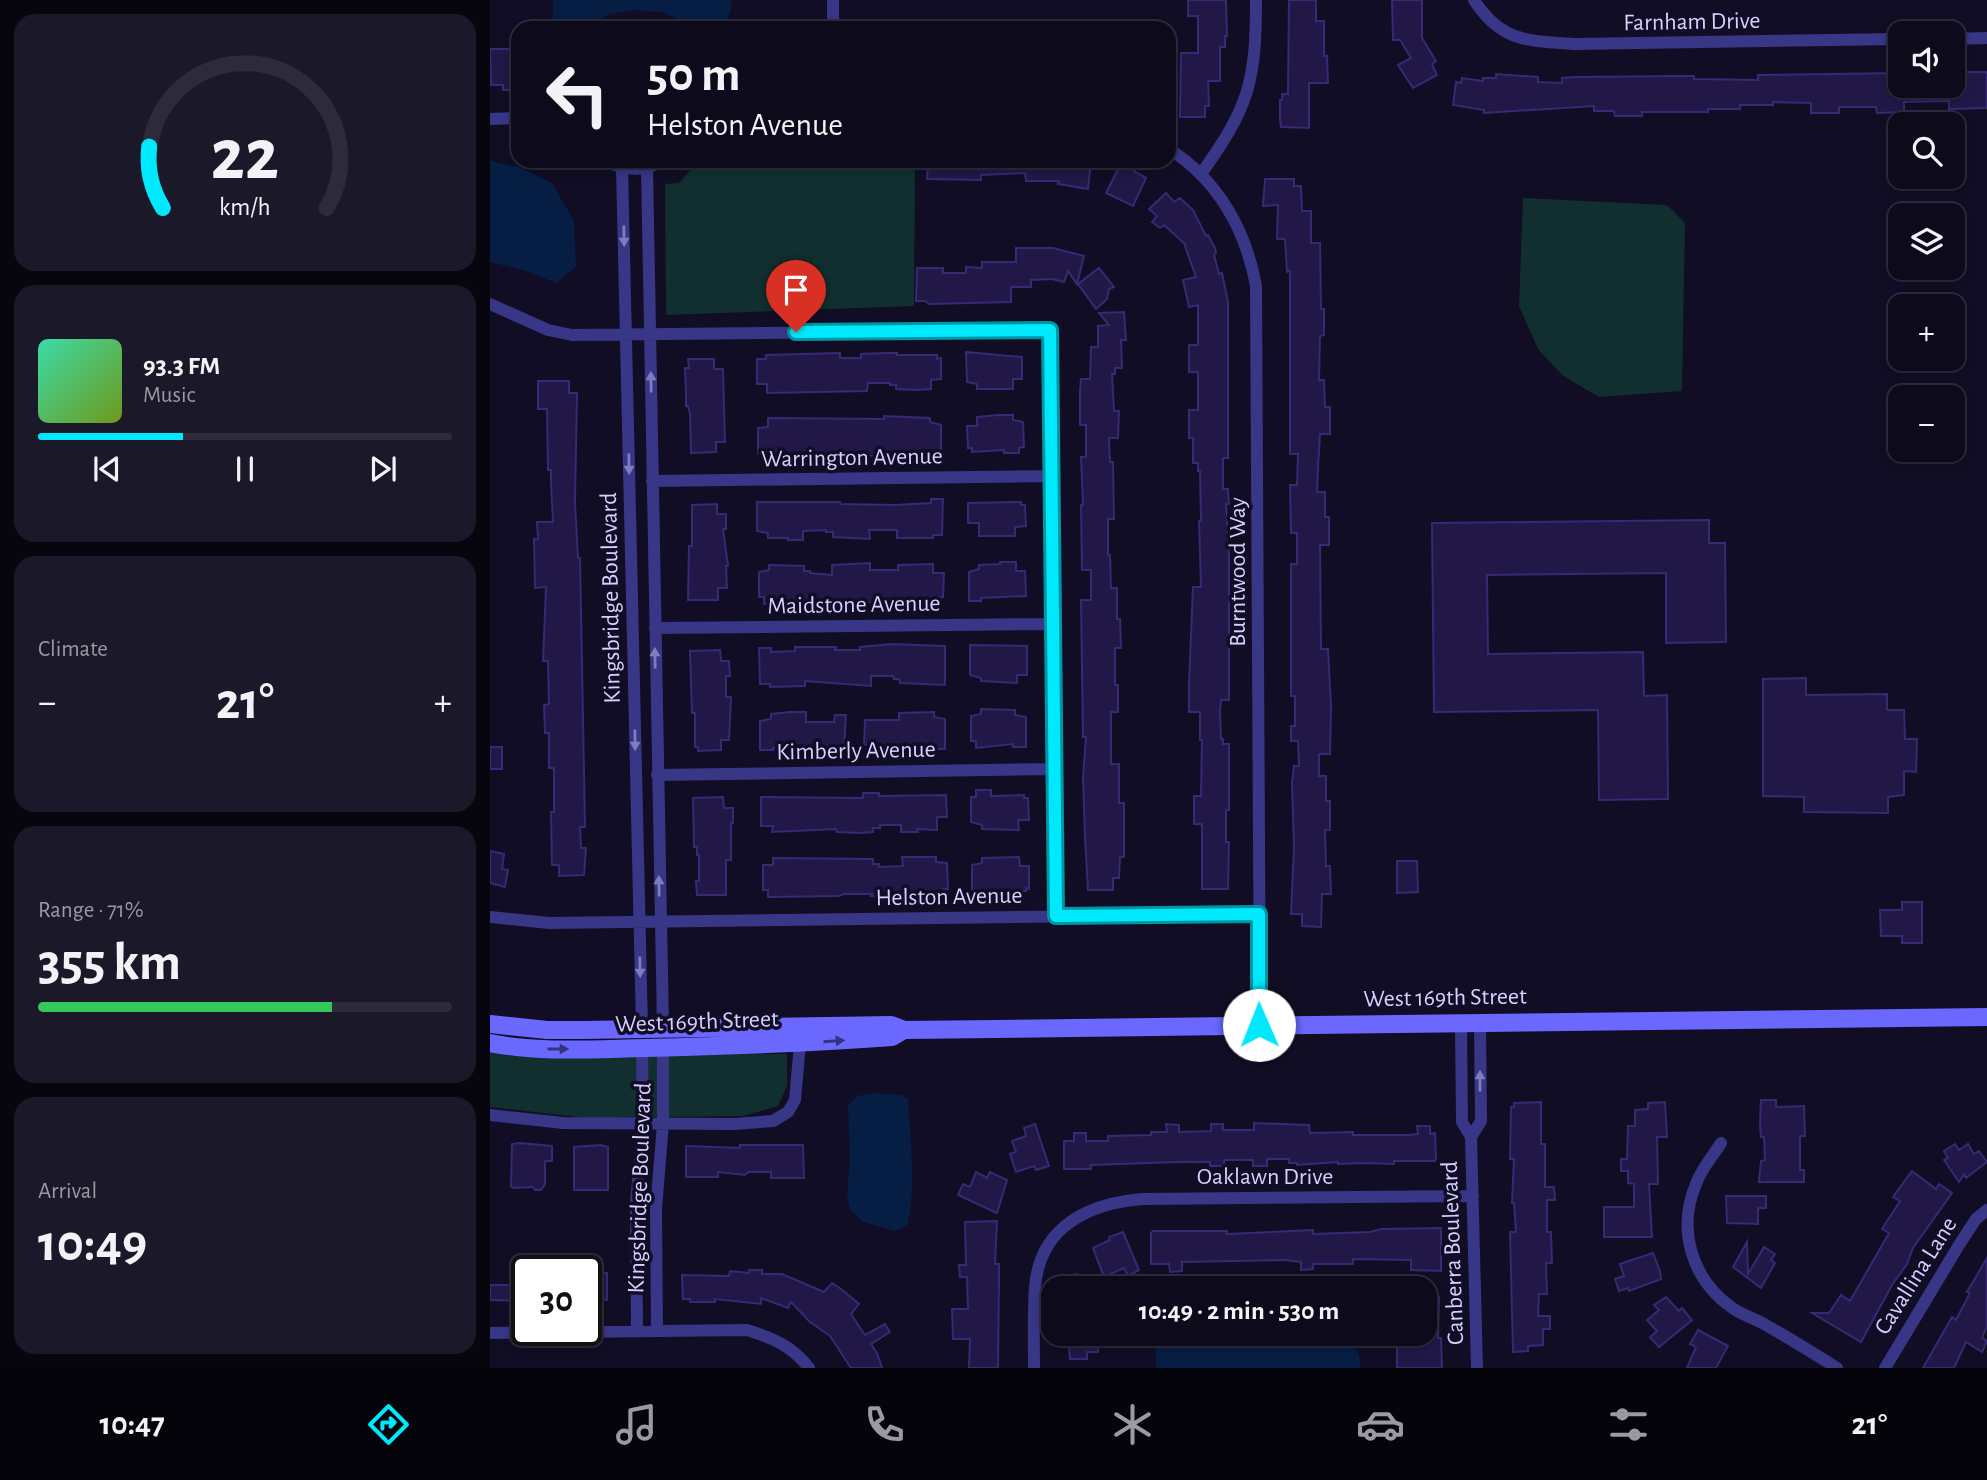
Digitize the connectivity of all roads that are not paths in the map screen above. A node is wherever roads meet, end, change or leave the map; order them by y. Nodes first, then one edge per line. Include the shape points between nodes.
1 (833, 0) edge
2 (1256, 0) edge
3 (1474, 0) edge
4 (833, 21) edge
5 (1987, 38) edge
6 (1888, 39) edge
7 (1965, 39) edge
8 (490, 118) edge
9 (511, 118) edge
10 (1176, 154) edge
11 (622, 168) joint
12 (647, 168) joint
13 (1201, 174) junction
14 (490, 304) edge
15 (626, 334) junction
16 (650, 334) junction
17 (1052, 476) junction
18 (652, 481) junction
19 (1053, 624) junction
20 (655, 628) junction
21 (1055, 769) junction
22 (657, 775) junction
23 (1259, 914) junction
24 (1056, 916) junction
25 (490, 917) edge
26 (660, 921) junction
27 (639, 922) junction
28 (1987, 1017) edge
29 (1461, 1023) junction
30 (1480, 1023) junction
31 (490, 1024) edge
32 (1259, 1025) junction
33 (663, 1027) junction
34 (642, 1028) junction
35 (904, 1030) junction
36 (490, 1043) edge
37 (800, 1044) junction
38 (642, 1048) junction
39 (663, 1048) junction
40 (490, 1115) edge
41 (643, 1123) junction
42 (663, 1124) junction
43 (1471, 1137) junction
44 (1721, 1143) dead end
45 (1473, 1196) junction
46 (1987, 1210) edge
47 (637, 1330) junction
48 (657, 1330) junction
49 (490, 1333) edge
50 (809, 1368) edge
51 (1034, 1368) edge
52 (1477, 1368) edge
53 (1837, 1368) edge
54 (1885, 1368) edge

1 - 4 street
2 - 13 street via 1252,82 1231,131
3 - 6 street, Farnham Drive via 1490,21 1526,41
5 - 7 street
8 - 9 street
10 - 13 street, Burntwood Way
11 - 12 street
11 -> 15 street, Kingsbridge Boulevard
12 - 16 street, Kingsbridge Boulevard
13 - 23 street, Burntwood Way via 1237,223 1256,286
14 - 15 street via 560,333
15 - 16 street
15 -> 27 street, Kingsbridge Boulevard
16 - 17 street via 1050,330
18 -> 16 street, Kingsbridge Boulevard
17 - 18 street, Warrington Avenue
17 - 19 street
18 - 20 street, Kingsbridge Boulevard
19 - 20 street, Maidstone Avenue
19 - 21 street
22 -> 20 street, Kingsbridge Boulevard
21 - 22 street, Kimberly Avenue
21 - 24 street
26 -> 22 street, Kingsbridge Boulevard
23 - 24 street, Helston Avenue
23 - 32 street, Burntwood Way
24 - 26 street, Helston Avenue
25 - 27 street, Helston Avenue via 549,923
26 - 27 street, Helston Avenue
26 - 33 street, Kingsbridge Boulevard
27 -> 34 street, Kingsbridge Boulevard
28 - 30 street, West 169th Street
29 - 30 street, West 169th Street
29 - 32 street, West 169th Street
29 - 43 street, Canberra Boulevard via 1462,1122
43 -> 30 street, Canberra Boulevard via 1480,1121
31 - 34 street, West 169th Street via 547,1030
32 - 35 street, West 169th Street
33 - 34 street, West 169th Street
33 - 35 street, West 169th Street via 891,1025
37 -> 35 street, West 169th Street via 892,1037
36 -> 38 street, West 169th Street via 529,1049
37 - 39 street, West 169th Street
37 - 42 street via 795,1100 781,1118 754,1124
38 - 39 street, West 169th Street
38 - 41 street, Kingsbridge Boulevard
39 - 42 street, Kingsbridge Boulevard
40 - 41 street via 563,1123
41 - 42 street
41 - 47 street, Kingsbridge Boulevard via 636,1203
42 - 48 street, Kingsbridge Boulevard via 656,1209
43 - 45 street, Canberra Boulevard
44 - 53 street via 1696,1182 1686,1231 1690,1255 1716,1295
45 - 51 street, Oaklawn Drive via 1119,1200 1078,1214 1053,1238 1041,1259 1035,1286
45 - 52 street, Canberra Boulevard
46 - 54 street, Cavallina Lane via 1959,1245
47 - 48 street
47 - 49 street
48 - 50 street via 747,1330 774,1338

